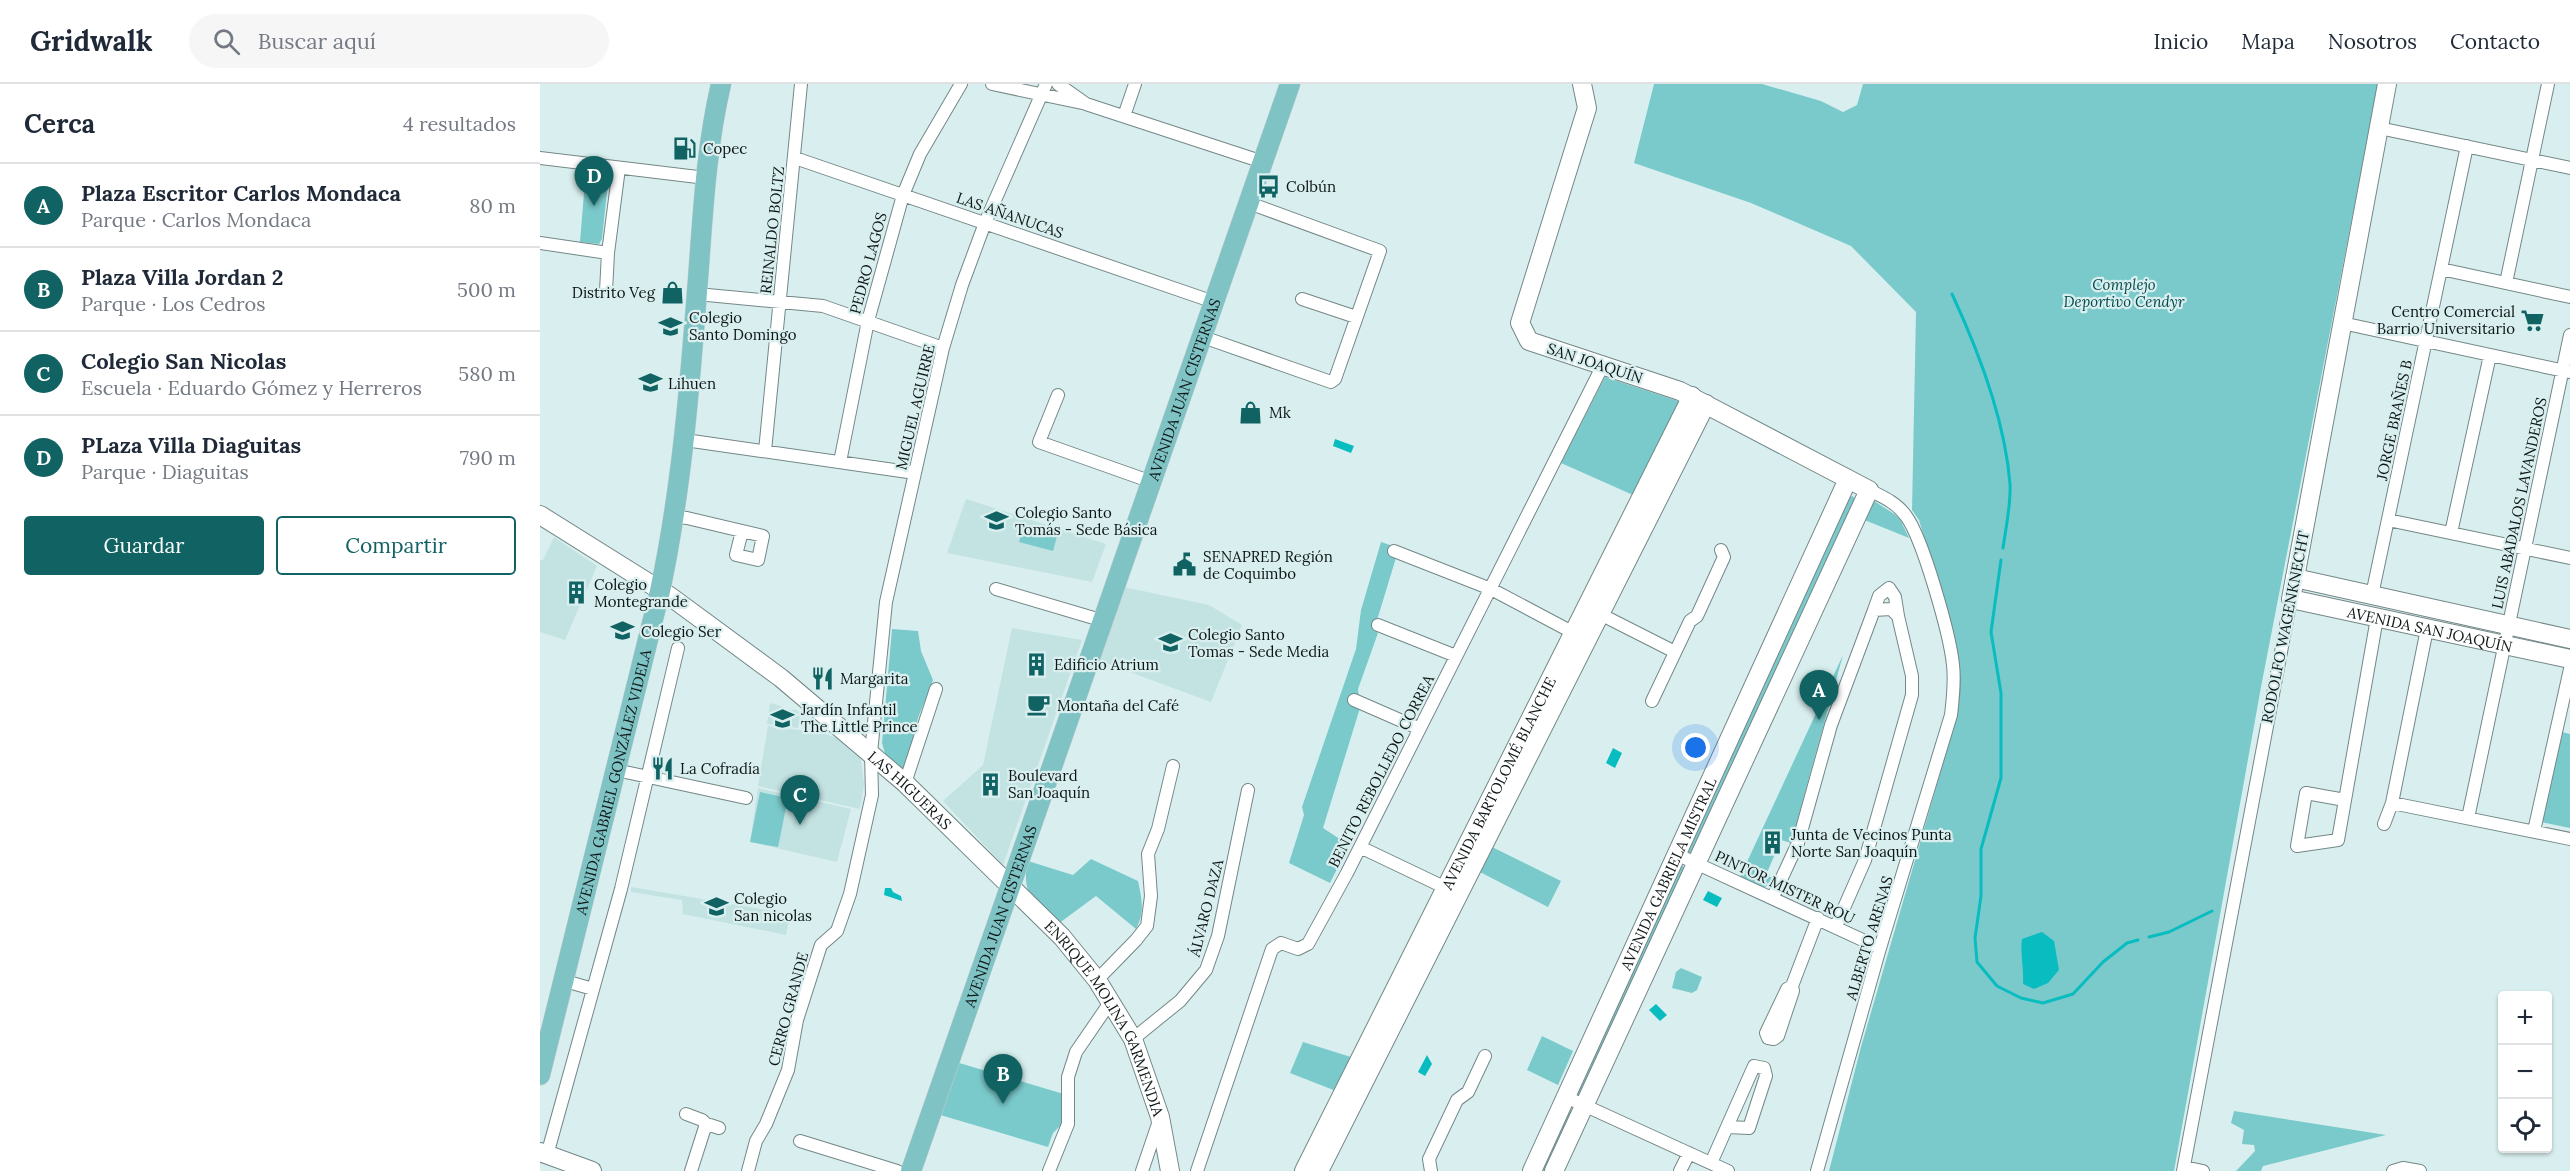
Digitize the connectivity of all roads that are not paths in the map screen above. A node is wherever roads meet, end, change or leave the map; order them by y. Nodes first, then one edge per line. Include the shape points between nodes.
1 (721, 84) edge
2 (801, 84) edge
3 (961, 84) edge
4 (992, 84) edge
5 (1058, 84) edge
6 (1135, 84) edge
7 (1290, 84) edge
8 (1582, 84) edge
9 (2387, 84) edge
10 (2548, 84) edge
11 (1044, 89) edge
12 (1086, 104) junction
13 (1124, 116) junction
14 (2379, 128) junction
15 (2467, 146) junction
16 (540, 158) edge
17 (795, 158) junction
18 (2532, 160) junction
19 (1263, 162) junction
20 (619, 168) junction
21 (2570, 168) edge
22 (706, 178) junction
23 (903, 195) junction
24 (1249, 203) junction
25 (985, 223) junction
26 (540, 243) edge
27 (608, 253) junction
28 (2441, 269) junction
29 (2506, 283) junction
30 (606, 291) dead end
31 (697, 294) junction
32 (2570, 297) edge
33 (1302, 298) dead end
34 (779, 302) junction
35 (1214, 302) junction
36 (1356, 317) junction
37 (868, 321) junction
38 (2342, 323) junction
39 (2570, 335) edge
40 (1203, 337) junction
41 (2426, 341) junction
42 (943, 348) junction
43 (2490, 356) junction
44 (1603, 365) junction
45 (2566, 372) edge
46 (1058, 395) dead end
47 (1699, 400) junction
48 (686, 440) junction
49 (765, 451) junction
50 (840, 462) junction
51 (915, 473) junction
52 (1848, 479) junction
53 (1152, 482) junction
54 (1869, 490) junction
55 (540, 515) edge
56 (676, 517) junction
57 (2388, 520) junction
58 (742, 531) dead end
59 (2451, 533) junction
60 (2525, 548) junction
61 (1721, 550) dead end
62 (1394, 551) dead end
63 (2570, 558) edge
64 (2295, 578) junction
65 (996, 589) dead end
66 (1491, 589) junction
67 (660, 591) junction
68 (2372, 595) junction
69 (2290, 599) junction
70 (1874, 610) junction
71 (1600, 614) junction
72 (1898, 616) junction
73 (2377, 618) junction
74 (1104, 621) junction
75 (1378, 625) dead end
76 (2509, 625) junction
77 (2427, 629) junction
78 (1572, 632) junction
79 (2570, 639) edge
80 (2505, 645) junction
81 (678, 648) dead end
82 (1675, 652) junction
83 (1456, 656) junction
84 (2570, 659) edge
85 (2570, 669) edge
86 (936, 689) dead end
87 (1354, 700) dead end
88 (1652, 701) dead end
89 (1418, 728) junction
90 (871, 753) junction
91 (1173, 766) dead end
92 (616, 770) junction
93 (647, 778) junction
94 (905, 783) junction
95 (1248, 790) dead end
96 (746, 798) dead end
97 (2345, 800) junction
98 (2392, 803) junction
99 (2468, 818) junction
100 (2384, 824) dead end
101 (2534, 831) junction
102 (2570, 838) edge
103 (1360, 847) junction
104 (1676, 854) junction
105 (1697, 863) junction
106 (1010, 883) junction
107 (1446, 888) junction
108 (1773, 897) junction
109 (1818, 918) junction
110 (1836, 926) junction
111 (1881, 948) junction
112 (1096, 980) junction
113 (565, 981) junction
114 (1792, 986) dead end
115 (593, 989) junction
116 (1111, 1001) junction
117 (1133, 1039) junction
118 (1485, 1056) dead end
119 (540, 1075) edge
120 (1350, 1093) junction
121 (1566, 1097) junction
122 (1586, 1106) junction
123 (686, 1114) dead end
124 (1160, 1117) junction
125 (1727, 1127) junction
126 (706, 1128) junction
127 (719, 1128) dead end
128 (800, 1142) dead end
129 (1689, 1153) junction
130 (544, 1154) edge
131 (1711, 1163) junction
132 (2184, 1169) edge
133 (592, 1171) edge
134 (691, 1171) edge
135 (748, 1171) edge
136 (897, 1171) edge
137 (911, 1171) edge
138 (1049, 1171) edge
139 (1142, 1171) edge
140 (1170, 1171) edge
141 (1197, 1171) edge
142 (1304, 1171) edge
143 (1319, 1171) edge
144 (1431, 1171) edge
145 (1532, 1171) edge
146 (1554, 1171) edge
147 (1680, 1171) edge
148 (1728, 1171) edge
149 (1817, 1171) edge
150 (2203, 1171) edge
151 (2393, 1171) edge
152 (2420, 1171) edge

1 - 22 main road, AVENIDA GABRIEL GONZÁLEZ VIDELA
2 - 17 street, REINALDO BOLTZ
3 - 23 street, PEDRO LAGOS via 920,154
4 - 11 street
5 - 12 street
6 - 13 street
7 - 19 main road, AVENIDA JUAN CISTERNAS
8 - 44 main road, SAN JOAQUÍN via 1587,108 1520,323 1529,341
9 - 14 main road, RODOLFO WAGENKNECHT
10 - 18 street
11 - 12 street
11 - 25 street, MIGUEL AGUIRRE
12 - 13 street
13 - 19 street
14 - 15 street
14 - 38 main road, RODOLFO WAGENKNECHT
15 - 18 street
15 - 28 street, JORGE BRAÑES B
16 - 20 street
17 - 23 street, LAS AÑANUCAS
17 - 34 street, REINALDO BOLTZ
18 - 21 street
18 - 29 street
19 - 24 main road, AVENIDA JUAN CISTERNAS
20 - 22 street
20 - 27 street
22 - 31 main road, AVENIDA GABRIEL GONZÁLEZ VIDELA
23 - 25 street, LAS AÑANUCAS
23 - 37 street, PEDRO LAGOS
24 - 35 main road, AVENIDA JUAN CISTERNAS
24 - 36 street via 1380,251
25 - 35 street, LAS AÑANUCAS
25 - 42 street, MIGUEL AGUIRRE
26 - 27 street
27 - 30 street
28 - 29 street
28 - 41 street, JORGE BRAÑES B
29 - 32 street
31 - 34 street
31 - 48 main road, AVENIDA GABRIEL GONZÁLEZ VIDELA
33 - 36 street
34 - 37 street via 822,306
34 - 49 street, REINALDO BOLTZ
35 - 40 main road, AVENIDA JUAN CISTERNAS
36 - 40 street via 1331,382
37 - 42 street
37 - 50 street, PEDRO LAGOS
38 - 41 street
38 - 64 main road, RODOLFO WAGENKNECHT
39 - 45 street, LUIS ABADALOS LAVANDEROS
40 - 53 main road, AVENIDA JUAN CISTERNAS
41 - 43 street
41 - 57 street, JORGE BRAÑES B
42 - 51 street, MIGUEL AGUIRRE
43 - 45 street
43 - 59 street
44 - 47 main road, SAN JOAQUÍN
44 - 66 street, BENITO REBOLLEDO CORREA
45 - 60 street, LUIS ABADALOS LAVANDEROS
46 - 53 street via 1039,442
47 - 52 main road, SAN JOAQUÍN
47 - 71 main road, AVENIDA BARTOLOMÉ BLANCHE
47 - 78 main road, AVENIDA BARTOLOMÉ BLANCHE
48 - 49 street
48 - 56 main road, AVENIDA GABRIEL GONZÁLEZ VIDELA
49 - 50 street
50 - 51 street
51 - 90 street, MIGUEL AGUIRRE via 886,602
52 - 54 main road, SAN JOAQUÍN
52 - 104 main road, AVENIDA GABRIELA MISTRAL
53 - 74 main road, AVENIDA JUAN CISTERNAS
54 - 105 main road, AVENIDA GABRIELA MISTRAL
54 - 111 street, ALBERTO ARENAS via 1896,504 1914,527 1949,647 1954,687 1951,716
55 - 67 main road, LAS HIGUERAS
56 - 58 street
56 - 67 main road, AVENIDA GABRIEL GONZÁLEZ VIDELA
57 - 59 street
57 - 68 street, JORGE BRAÑES B
59 - 60 street
60 - 63 street
60 - 76 street, LUIS ABADALOS LAVANDEROS
61 - 82 street via 1724,557 1697,616 1690,621
62 - 66 street
64 - 68 main road, AVENIDA SAN JOAQUÍN
64 - 69 main road, RODOLFO WAGENKNECHT
65 - 74 street
66 - 78 street
66 - 83 street, BENITO REBOLLEDO CORREA
67 - 90 main road, LAS HIGUERAS via 781,678
67 - 92 main road, AVENIDA GABRIEL GONZÁLEZ VIDELA
68 - 76 main road, AVENIDA SAN JOAQUÍN
69 - 73 main road, AVENIDA SAN JOAQUÍN
69 - 132 street, RODOLFO WAGENKNECHT
70 - 72 street via 1891,609
70 - 72 street via 1883,590 1888,588 1895,597
70 - 108 street via 1831,725 1798,843
71 - 82 street
71 - 120 main road, AVENIDA BARTOLOMÉ BLANCHE
72 - 110 street via 1912,676 1912,695 1864,860
73 - 77 main road, AVENIDA SAN JOAQUÍN
73 - 97 street
74 - 106 main road, AVENIDA JUAN CISTERNAS
75 - 83 street
76 - 79 main road, AVENIDA SAN JOAQUÍN
76 - 80 street, LUIS ABADALOS LAVANDEROS
77 - 80 main road, AVENIDA SAN JOAQUÍN
77 - 98 street
78 - 107 main road, AVENIDA BARTOLOMÉ BLANCHE
80 - 84 main road, AVENIDA SAN JOAQUÍN
80 - 99 street, LUIS ABADALOS LAVANDEROS
81 - 93 street, AVENIDA GABRIEL GONZÁLEZ VIDELA
82 - 88 street
83 - 89 street, BENITO REBOLLEDO CORREA
85 - 101 street
86 - 94 street
87 - 89 street
89 - 103 street, BENITO REBOLLEDO CORREA
90 - 94 main road, LAS HIGUERAS
90 - 135 street, CERRO GRANDE via 872,795 846,911 837,931 821,945 797,1020 788,1070 756,1141
91 - 112 street via 1148,854 1151,896 1147,926
92 - 93 street
92 - 113 main road, AVENIDA GABRIEL GONZÁLEZ VIDELA
93 - 96 street
93 - 115 street, AVENIDA GABRIEL GONZÁLEZ VIDELA
94 - 106 main road, LAS HIGUERAS
95 - 117 street, ÁLVARO DAZA via 1218,936 1206,970 1180,1001
97 - 97 street via 2338,840 2297,846 2306,794
98 - 99 street
98 - 100 street
99 - 101 street
101 - 102 street
103 - 107 street
103 - 141 street, BENITO REBOLLEDO CORREA via 1308,944 1298,949 1281,943 1272,949
104 - 105 street, PINTOR MISTER ROU
104 - 121 main road, AVENIDA GABRIELA MISTRAL
105 - 108 street, PINTOR MISTER ROU
105 - 122 main road, AVENIDA GABRIELA MISTRAL
106 - 112 main road, ENRIQUE MOLINA GARMENDIA via 1062,936
106 - 137 main road, AVENIDA JUAN CISTERNAS
107 - 120 main road, AVENIDA BARTOLOMÉ BLANCHE
108 - 109 street, PINTOR MISTER ROU
109 - 110 street, PINTOR MISTER ROU
109 - 114 street
110 - 111 street, PINTOR MISTER ROU
111 - 149 street, ALBERTO ARENAS
112 - 116 main road, ENRIQUE MOLINA GARMENDIA
113 - 115 street
113 - 119 main road, AVENIDA GABRIEL GONZÁLEZ VIDELA
115 - 130 street, AVENIDA GABRIEL GONZÁLEZ VIDELA
116 - 117 main road, ENRIQUE MOLINA GARMENDIA
116 - 138 street via 1076,1052 1068,1077 1068,1125
117 - 124 main road, ENRIQUE MOLINA GARMENDIA
118 - 144 street via 1428,1159
120 - 142 main road, AVENIDA BARTOLOMÉ BLANCHE
120 - 143 main road, AVENIDA BARTOLOMÉ BLANCHE
121 - 122 street
121 - 145 main road, AVENIDA GABRIELA MISTRAL
122 - 129 street
122 - 146 main road, AVENIDA GABRIELA MISTRAL
123 - 126 street via 705,1121
124 - 139 street
124 - 140 main road, ENRIQUE MOLINA GARMENDIA
125 - 125 street via 1749,1128 1766,1076 1764,1068 1754,1066
125 - 131 street
126 - 127 street
126 - 134 street
128 - 136 street
129 - 131 street
129 - 147 street
130 - 133 main road
131 - 148 street
132 - 150 street
151 - 152 street

